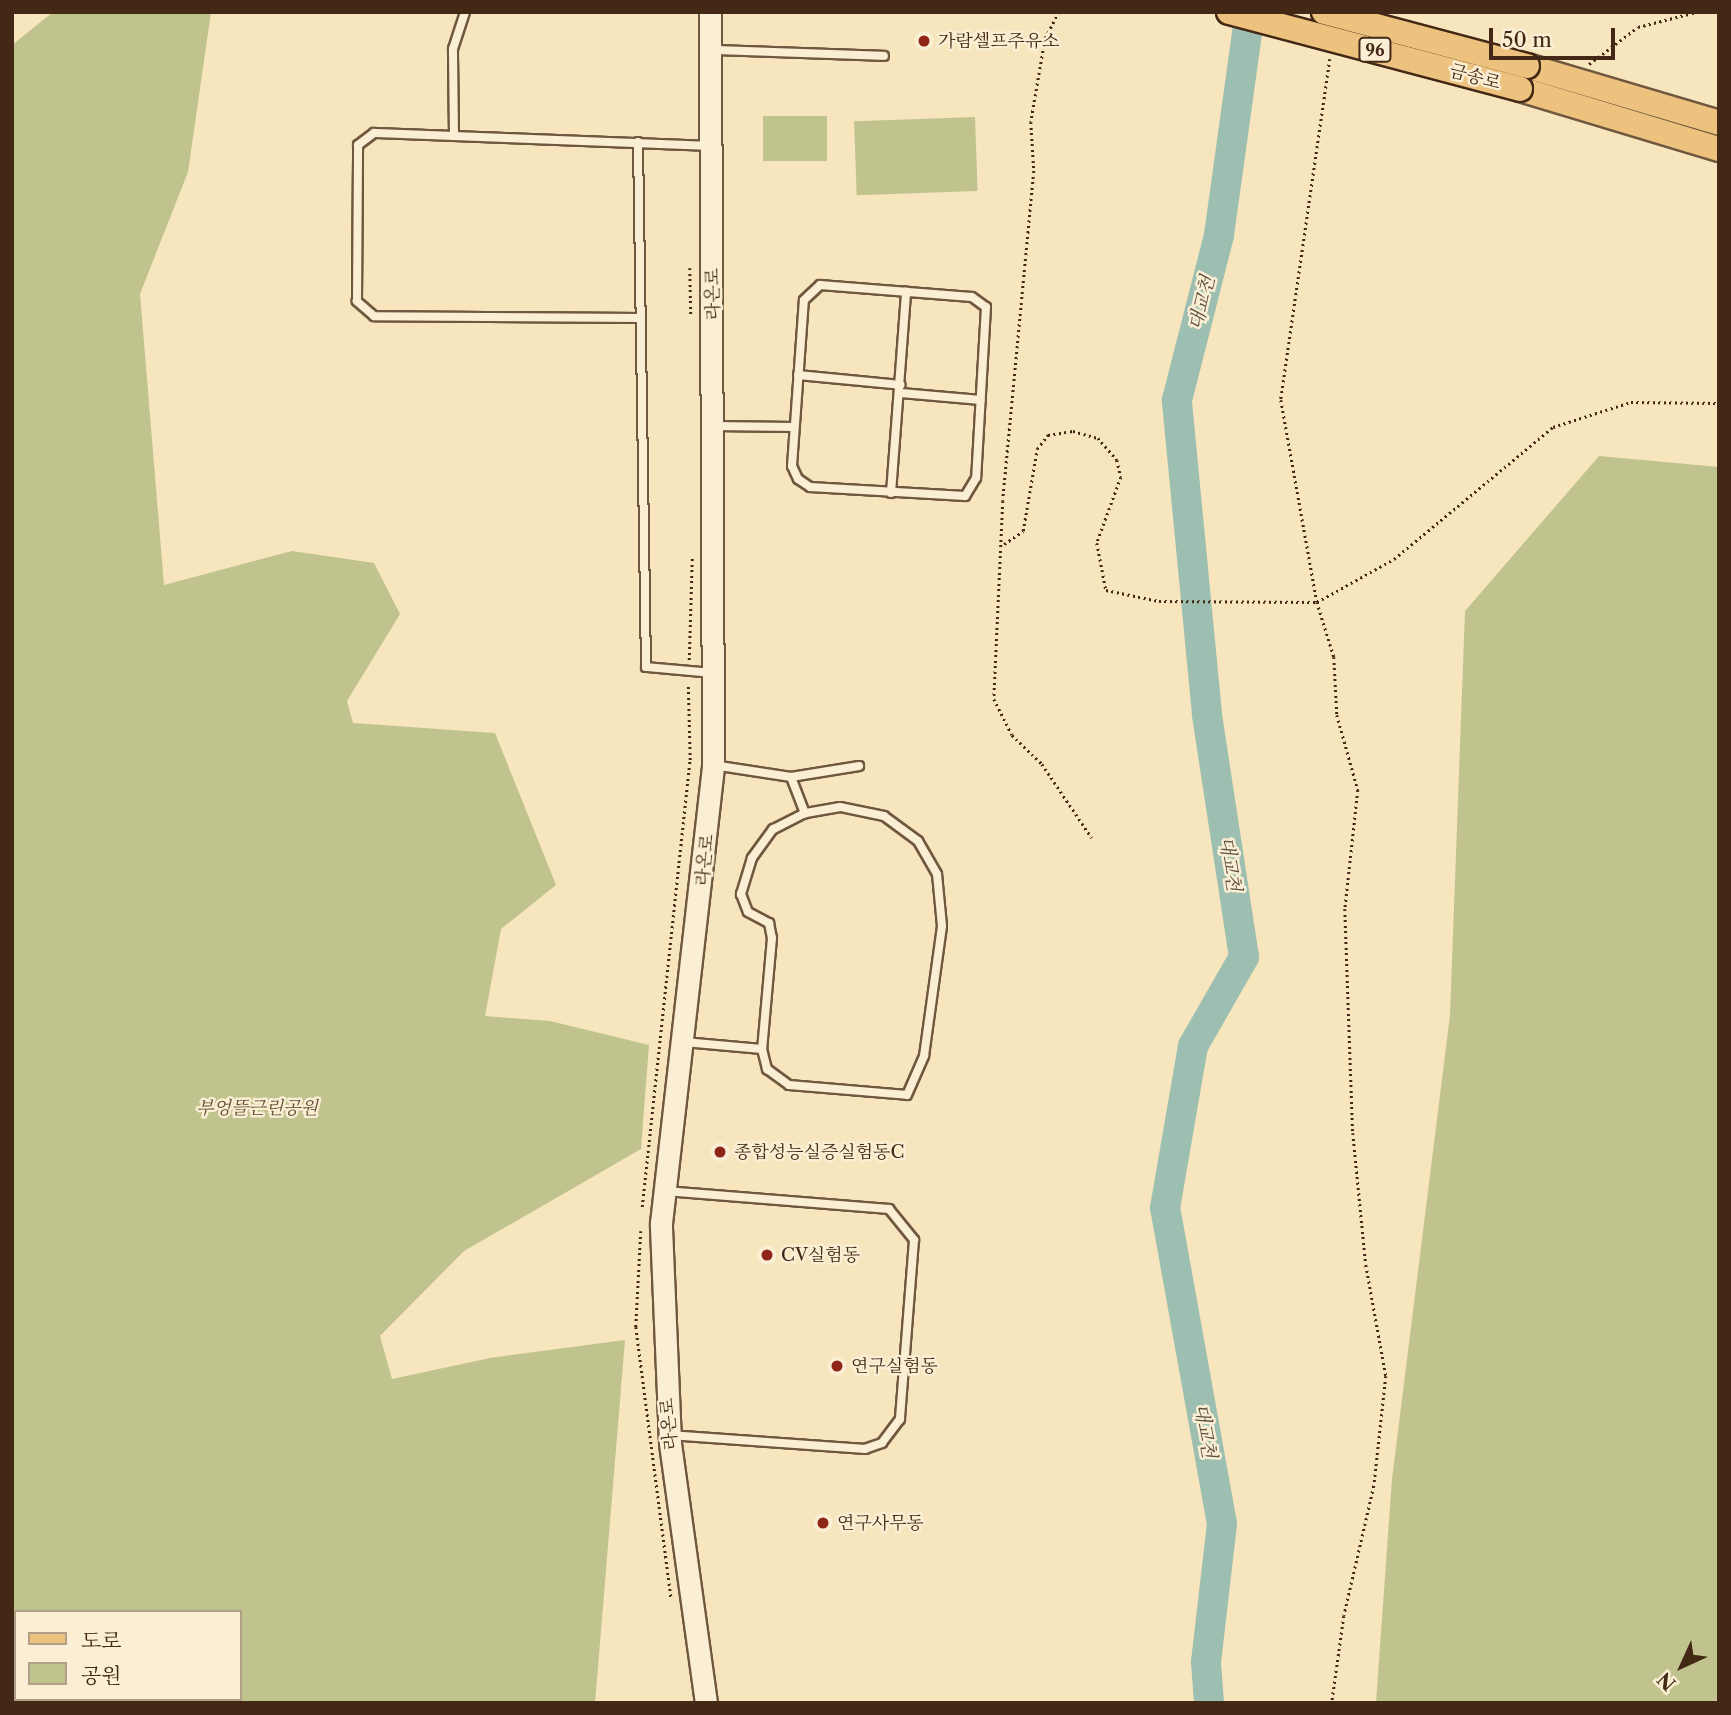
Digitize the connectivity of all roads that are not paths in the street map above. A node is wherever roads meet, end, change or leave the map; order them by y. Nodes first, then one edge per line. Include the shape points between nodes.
1 (465, 12) edge
2 (710, 12) edge
3 (1229, 12) edge
4 (1324, 12) edge
5 (710, 50) junction
6 (884, 56) dead end
7 (1523, 77) junction
8 (1719, 123) edge
9 (454, 136) junction
10 (638, 142) junction
11 (711, 146) junction
12 (1719, 149) edge
13 (906, 292) junction
14 (641, 318) junction
15 (798, 375) junction
16 (901, 389) junction
17 (981, 400) junction
18 (714, 426) junction
19 (794, 427) junction
20 (891, 493) junction
21 (712, 673) junction
22 (713, 765) junction
23 (859, 766) dead end
24 (791, 776) junction
25 (805, 813) junction
26 (681, 1042) junction
27 (761, 1049) junction
28 (664, 1191) junction
29 (670, 1435) junction
30 (706, 1703) edge

1 - 9 lane via 453,49
2 - 5 main road, 라온로
3 - 7 main road, 금송로 / 96, bridge
4 - 7 main road, 금송로 / 96, bridge
5 - 6 lane
5 - 11 main road, 라온로
7 - 8 main road, 금송로 / 96 via 1576,81
7 - 12 main road, 금송로 / 96
9 - 10 lane
9 - 14 lane via 374,134 358,145 357,301 374,316
10 - 11 lane
10 - 14 lane
11 - 18 main road, 라온로
13 - 15 lane via 820,285 809,291
13 - 16 lane
13 - 17 lane via 971,297 986,307
14 - 21 lane via 646,667
15 - 16 lane
15 - 19 lane
16 - 17 lane
16 - 20 lane
17 - 20 lane via 976,478 965,496
18 - 19 lane
18 - 21 main road, 라온로
19 - 20 lane via 792,466 810,487
21 - 22 main road, 라온로
22 - 24 lane
22 - 26 main road, 라온로
23 - 24 lane
24 - 25 lane
25 - 27 lane via 773,830 752,858 741,894 748,912 769,923 772,938
25 - 27 lane via 840,807 884,816 918,841 937,874 942,926 923,1056 907,1095 789,1085 768,1069
26 - 27 lane
26 - 28 main road, 라온로
28 - 29 main road, 라온로 via 661,1297
28 - 29 lane via 889,1209 906,1222 914,1240 900,1419 882,1443 865,1449
29 - 30 main road, 라온로

